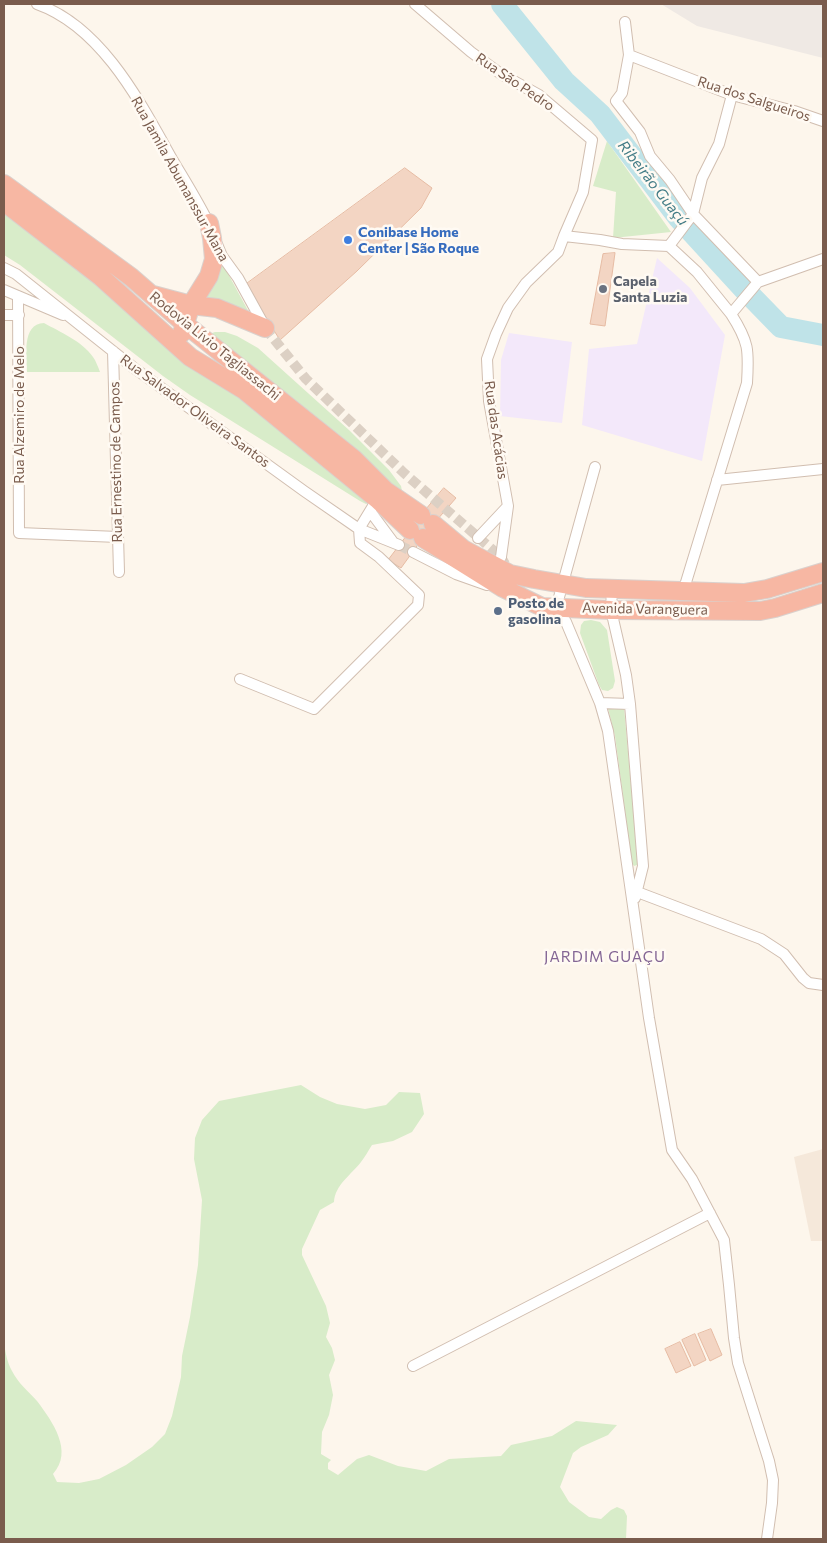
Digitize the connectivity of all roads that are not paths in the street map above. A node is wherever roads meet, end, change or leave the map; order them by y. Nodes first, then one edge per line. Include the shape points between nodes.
1 (37, 4) edge
2 (414, 4) edge
3 (625, 22) dead end
4 (629, 55) junction
5 (732, 95) junction
6 (823, 121) edge
7 (592, 140) joint
8 (4, 184) edge
9 (4, 202) edge
10 (691, 217) junction
11 (209, 224) junction
12 (564, 236) junction
13 (669, 246) junction
14 (823, 259) edge
15 (4, 268) edge
16 (754, 286) junction
17 (4, 290) edge
18 (152, 294) junction
19 (18, 296) junction
20 (191, 305) junction
21 (19, 314) junction
22 (731, 314) junction
23 (4, 315) edge
24 (77, 322) junction
25 (184, 324) junction
26 (265, 328) joint
27 (113, 351) junction
28 (190, 357) junction
29 (595, 467) dead end
30 (823, 469) edge
31 (718, 480) junction
32 (373, 505) junction
33 (508, 506) junction
34 (359, 529) junction
35 (420, 532) junction
36 (118, 537) junction
37 (478, 538) dead end
38 (501, 557) dead end
39 (119, 572) dead end
40 (823, 572) edge
41 (563, 584) junction
42 (612, 589) junction
43 (683, 592) junction
44 (823, 593) edge
45 (556, 608) junction
46 (611, 610) junction
47 (240, 679) dead end
48 (600, 702) junction
49 (630, 704) junction
50 (634, 890) junction
51 (823, 985) edge
52 (710, 1213) junction
53 (413, 1366) dead end
54 (767, 1539) edge

1 - 11 street, Rua Jamila Abumanssur Mana via 72,23 114,64
2 - 7 street, Rua São Pedro via 501,74 539,95
3 - 4 street
4 - 5 street, Rua dos Salgueiros
4 - 10 street via 622,93 616,101 640,132 650,156 670,180
5 - 6 street, Rua dos Salgueiros
5 - 10 street via 719,144 702,178
7 - 12 street, Rua das Acácias via 583,192
8 - 18 highway, Rodovia Lívio Tagliassachi
9 - 28 highway, Rodovia Lívio Tagliassachi via 101,277
10 - 13 street
10 - 16 street
11 - 20 highway via 214,259 209,276
11 - 26 street, Rua Jamila Abumanssur Mana via 222,256
12 - 13 street
12 - 33 street, Rua das Acácias via 558,252 526,283 508,308 487,358 489,401
13 - 22 street via 697,272
14 - 16 street
15 - 24 street, Rua Salvador Oliveira Santos
16 - 22 street
17 - 19 street
18 - 20 highway
18 - 25 highway, Rodovia Lívio Tagliassachi
19 - 21 street, Rua Alzemiro de Melo
19 - 24 street
20 - 25 highway
20 - 26 highway via 217,308
21 - 23 street
21 - 36 street, Rua Alzemiro de Melo via 19,533
22 - 31 street via 743,333 748,355 747,383
24 - 27 street, Rua Salvador Oliveira Santos
25 - 28 highway via 182,343
25 - 35 highway, Rodovia Lívio Tagliassachi via 354,459
27 - 34 street, Rua Salvador Oliveira Santos
27 - 36 street, Rua Ernestino de Campos
28 - 32 highway, Rodovia Lívio Tagliassachi via 244,390
29 - 41 street
30 - 31 street
31 - 43 street
32 - 34 street
32 - 34 street, Rua Salvador Oliveira Santos via 396,544
32 - 35 highway, Rodovia Lívio Tagliassachi
33 - 37 street
33 - 38 street, Rua das Acácias
34 - 47 street via 360,543 419,595 418,605 314,709
35 - 41 highway, Avenida Varanguera via 463,549 510,574
35 - 45 highway, Avenida Varanguera via 502,588 542,607
36 - 39 street, Rua Ernestino de Campos
40 - 43 highway, Avenida Varanguera via 744,593
41 - 42 highway, Avenida Varanguera
41 - 45 street
42 - 43 highway, Avenida Varanguera
42 - 46 street
44 - 46 highway, Avenida Varanguera via 760,611
45 - 46 highway, Avenida Varanguera
45 - 48 street via 566,622
46 - 49 street
48 - 49 street
48 - 50 street via 608,731
49 - 50 street via 643,866
50 - 51 street via 761,939 784,954 809,983
50 - 52 street via 633,904 649,1018 672,1150
52 - 53 street
52 - 54 street via 724,1240 738,1363 773,1480

